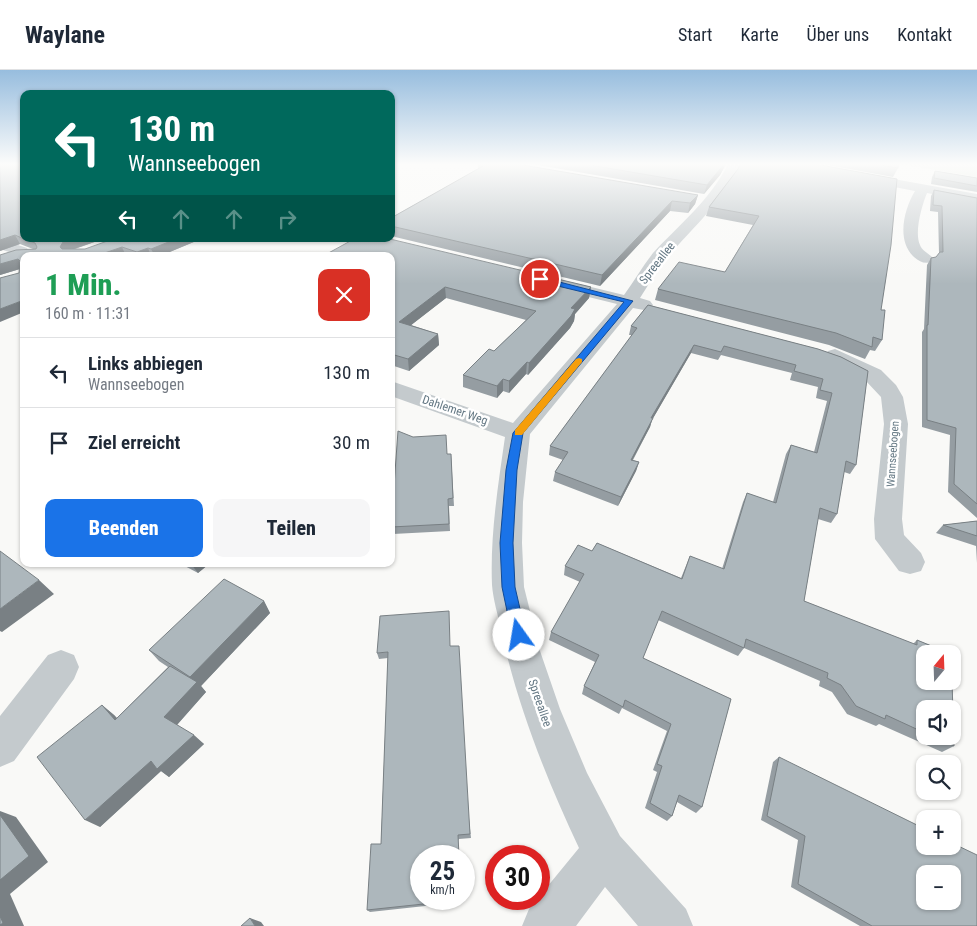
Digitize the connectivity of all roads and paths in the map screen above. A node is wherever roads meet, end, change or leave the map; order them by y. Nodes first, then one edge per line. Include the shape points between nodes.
1 (700, 204) edge
2 (917, 204) edge
3 (0, 244) edge
4 (22, 252) edge
5 (20, 255) edge
6 (0, 259) edge
7 (926, 259) dead end
8 (536, 278) edge
9 (629, 301) junction
10 (666, 311) edge
11 (819, 351) edge
12 (395, 389) edge
13 (518, 433) junction
14 (910, 562) dead end
15 (62, 667) dead end
16 (0, 747) edge
17 (604, 852) junction
18 (546, 926) edge
19 (669, 926) edge

1 - 9 street, Spreeallee
2 - 7 street via 912,244
3 - 4 street
5 - 6 street
8 - 9 street
9 - 10 street
9 - 13 street, Spreeallee
11 - 14 street, Wannseebogen via 873,375 892,397 896,424 888,519 890,539
12 - 13 street, Dahlemer Weg
13 - 17 street, Spreeallee via 509,502 508,587 541,709 572,788
15 - 16 street
17 - 18 street
17 - 19 street, Spreeallee

